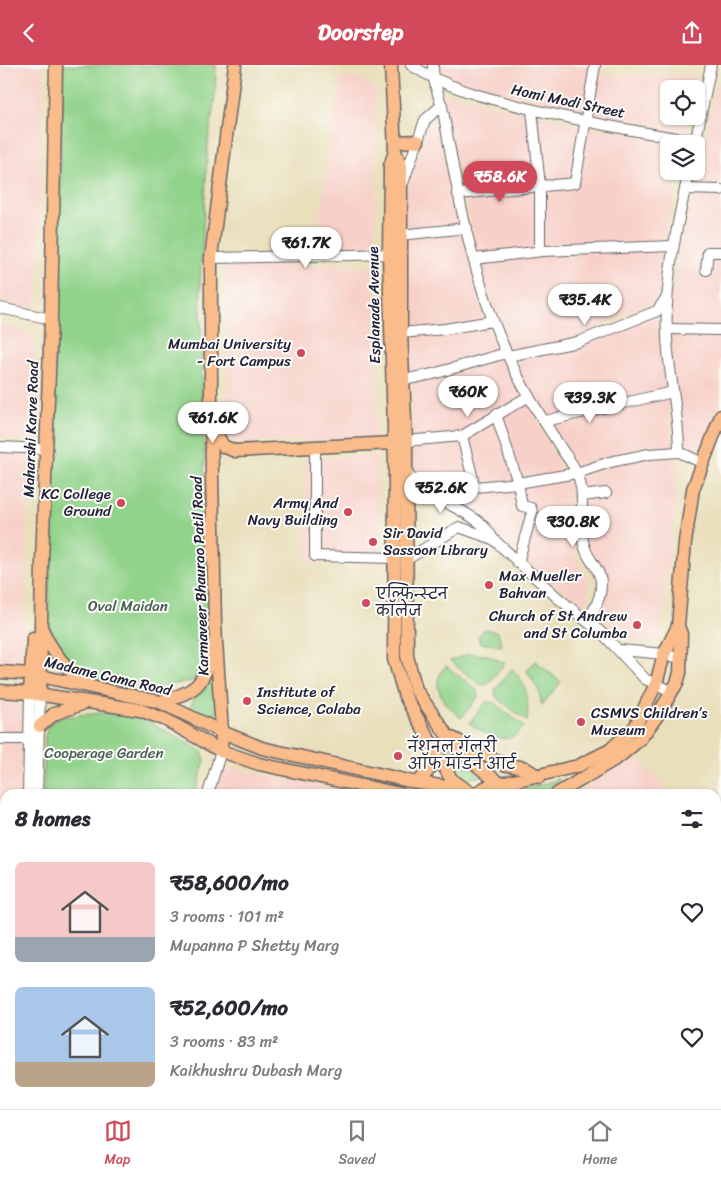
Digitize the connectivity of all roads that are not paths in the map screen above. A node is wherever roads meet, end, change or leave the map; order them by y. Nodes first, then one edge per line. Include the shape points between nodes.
1 (48, 65) edge
2 (56, 65) edge
3 (391, 65) edge
4 (410, 65) edge
5 (433, 65) edge
6 (595, 65) edge
7 (711, 65) edge
8 (234, 67) edge
9 (433, 80) junction
10 (442, 105) junction
11 (532, 109) junction
12 (587, 123) junction
13 (697, 135) edge
14 (660, 137) edge
15 (418, 141) junction
16 (395, 146) junction
17 (687, 180) edge
18 (540, 186) junction
19 (401, 188) junction
20 (685, 189) junction
21 (721, 190) edge
22 (458, 194) junction
23 (395, 216) junction
24 (467, 228) junction
25 (400, 235) junction
26 (672, 246) junction
27 (540, 251) junction
28 (721, 252) edge
29 (394, 254) junction
30 (211, 258) junction
31 (474, 259) junction
32 (706, 270) dead end
33 (667, 297) junction
34 (0, 308) edge
35 (48, 319) junction
36 (492, 321) junction
37 (667, 329) junction
38 (721, 330) edge
39 (401, 333) junction
40 (507, 355) junction
41 (404, 379) junction
42 (673, 392) junction
43 (529, 396) junction
44 (496, 414) junction
45 (721, 416) edge
46 (545, 421) junction
47 (211, 423) junction
48 (462, 436) junction
49 (402, 439) junction
50 (0, 447) edge
51 (315, 447) junction
52 (43, 449) junction
53 (234, 451) junction
54 (679, 452) junction
55 (702, 463) junction
56 (400, 464) junction
57 (213, 466) junction
58 (577, 473) junction
59 (518, 483) junction
60 (475, 487) junction
61 (606, 493) dead end
62 (582, 496) junction
63 (438, 497) junction
64 (468, 515) junction
65 (459, 527) junction
66 (493, 539) junction
67 (401, 559) junction
68 (518, 563) junction
69 (588, 620) junction
70 (215, 625) junction
71 (41, 626) junction
72 (678, 626) junction
73 (620, 650) junction
74 (664, 653) junction
75 (680, 658) junction
76 (0, 672) edge
77 (36, 675) junction
78 (656, 684) junction
79 (96, 687) junction
80 (0, 691) edge
81 (671, 691) junction
82 (35, 693) junction
83 (86, 702) junction
84 (160, 702) junction
85 (40, 726) junction
86 (222, 732) junction
87 (448, 736) junction
88 (0, 739) edge
89 (30, 739) junction
90 (221, 751) junction
91 (437, 755) junction
92 (580, 771) junction
93 (540, 777) junction
94 (418, 783) junction
95 (500, 784) junction
96 (28, 789) edge
97 (37, 789) edge
98 (210, 789) edge
99 (376, 789) edge
100 (451, 789) edge
101 (466, 789) edge
102 (483, 789) edge
103 (513, 789) edge
104 (562, 789) edge

1 - 35 main road, Maharshi Karve Road
2 - 35 main road, Maharshi Karve Road
3 - 16 main road
4 - 9 street, Homi Modi Street
5 - 9 street
6 - 12 street
7 - 13 street
8 - 30 main road, Karmaveer Bhaurao Patil Road
9 - 10 street
9 - 11 street, Homi Modi Street
10 - 15 street via 425,120
10 - 22 street
11 - 12 street, Homi Modi Street
11 - 18 street
12 - 14 street, Homi Modi Street
12 - 18 street via 575,183
15 - 16 main road
15 - 19 street
16 - 19 main road via 401,167
16 - 23 main road, Esplanade Avenue via 390,165
17 - 20 street
18 - 22 street
18 - 27 street
19 - 23 main road
20 - 21 street
20 - 26 street
22 - 24 street
23 - 25 main road
23 - 29 main road, Esplanade Avenue
24 - 25 street
24 - 31 street
25 - 29 main road
26 - 27 street
26 - 33 street
27 - 31 street
28 - 32 street via 708,251
29 - 30 street
29 - 39 main road
29 - 49 main road, Esplanade Avenue
30 - 47 main road, Karmaveer Bhaurao Patil Road
31 - 36 street
33 - 37 street
33 - 40 street via 657,311 578,342
34 - 35 street
35 - 52 main road, Maharshi Karve Road
36 - 39 street
36 - 40 street
37 - 38 street
37 - 42 street
39 - 41 main road
40 - 41 street
40 - 43 street
41 - 49 main road
42 - 46 street
42 - 54 street
43 - 44 street
43 - 46 street
44 - 48 street
44 - 59 street
45 - 55 main road
46 - 58 street
47 - 53 main road via 223,446
47 - 57 main road, Karmaveer Bhaurao Patil Road
48 - 49 street
48 - 60 street
49 - 51 main road
49 - 56 main road
50 - 52 street
51 - 53 main road
51 - 67 street via 315,556
52 - 71 main road, Maharshi Karve Road
52 - 77 main road, Maharshi Karve Road
53 - 57 main road via 223,454
54 - 55 street
54 - 58 street via 626,458
55 - 72 main road via 689,508
56 - 63 street
56 - 67 main road
57 - 70 main road, Karmaveer Bhaurao Patil Road
58 - 59 street
58 - 62 street
59 - 60 street
59 - 68 street via 522,506 532,512
60 - 63 street
61 - 62 street
62 - 69 street via 586,551 595,563 602,583 596,606
63 - 64 street
64 - 65 street
64 - 66 street via 490,531
65 - 66 street
65 - 67 street
66 - 68 street
67 - 87 main road via 407,656 416,690
67 - 91 main road via 394,659 406,696
68 - 69 street
69 - 73 street
70 - 84 main road via 204,677 193,691
70 - 86 main road, Karmaveer Bhaurao Patil Road
71 - 77 main road, Maharshi Karve Road
71 - 79 main road via 46,639 63,662 79,678
72 - 74 main road
72 - 75 main road
73 - 74 street
73 - 78 street via 645,679
74 - 75 street
74 - 78 main road
75 - 81 main road via 680,673
76 - 77 main road, Madame Cama Road
77 - 79 main road, Madame Cama Road
77 - 82 main road, Maharshi Karve Road
78 - 81 street
78 - 92 main road via 635,727
79 - 84 main road, Madame Cama Road
80 - 82 main road, Madame Cama Road
81 - 92 main road via 640,739 620,756
82 - 83 main road, Madame Cama Road
82 - 85 street, Maharshi Karve Road
82 - 89 street, Maharshi Karve Road
83 - 85 main road via 54,714
83 - 90 main road, Madame Cama Road via 140,710 166,720
84 - 86 main road, Madame Cama Road
85 - 97 street, Maharshi Karve Road
86 - 90 main road, Karmaveer Bhaurao Patil Road
86 - 94 main road, Madame Cama Road via 262,748
87 - 93 main road via 503,764 525,768
87 - 95 main road via 455,747
88 - 89 street
89 - 96 street, Maharshi Karve Road
90 - 98 street
90 - 99 main road, Madame Cama Road via 259,764
91 - 94 main road
91 - 101 main road via 451,779
92 - 93 main road
92 - 104 main road
93 - 95 main road
94 - 100 main road, Madame Cama Road
95 - 102 main road
95 - 103 main road

